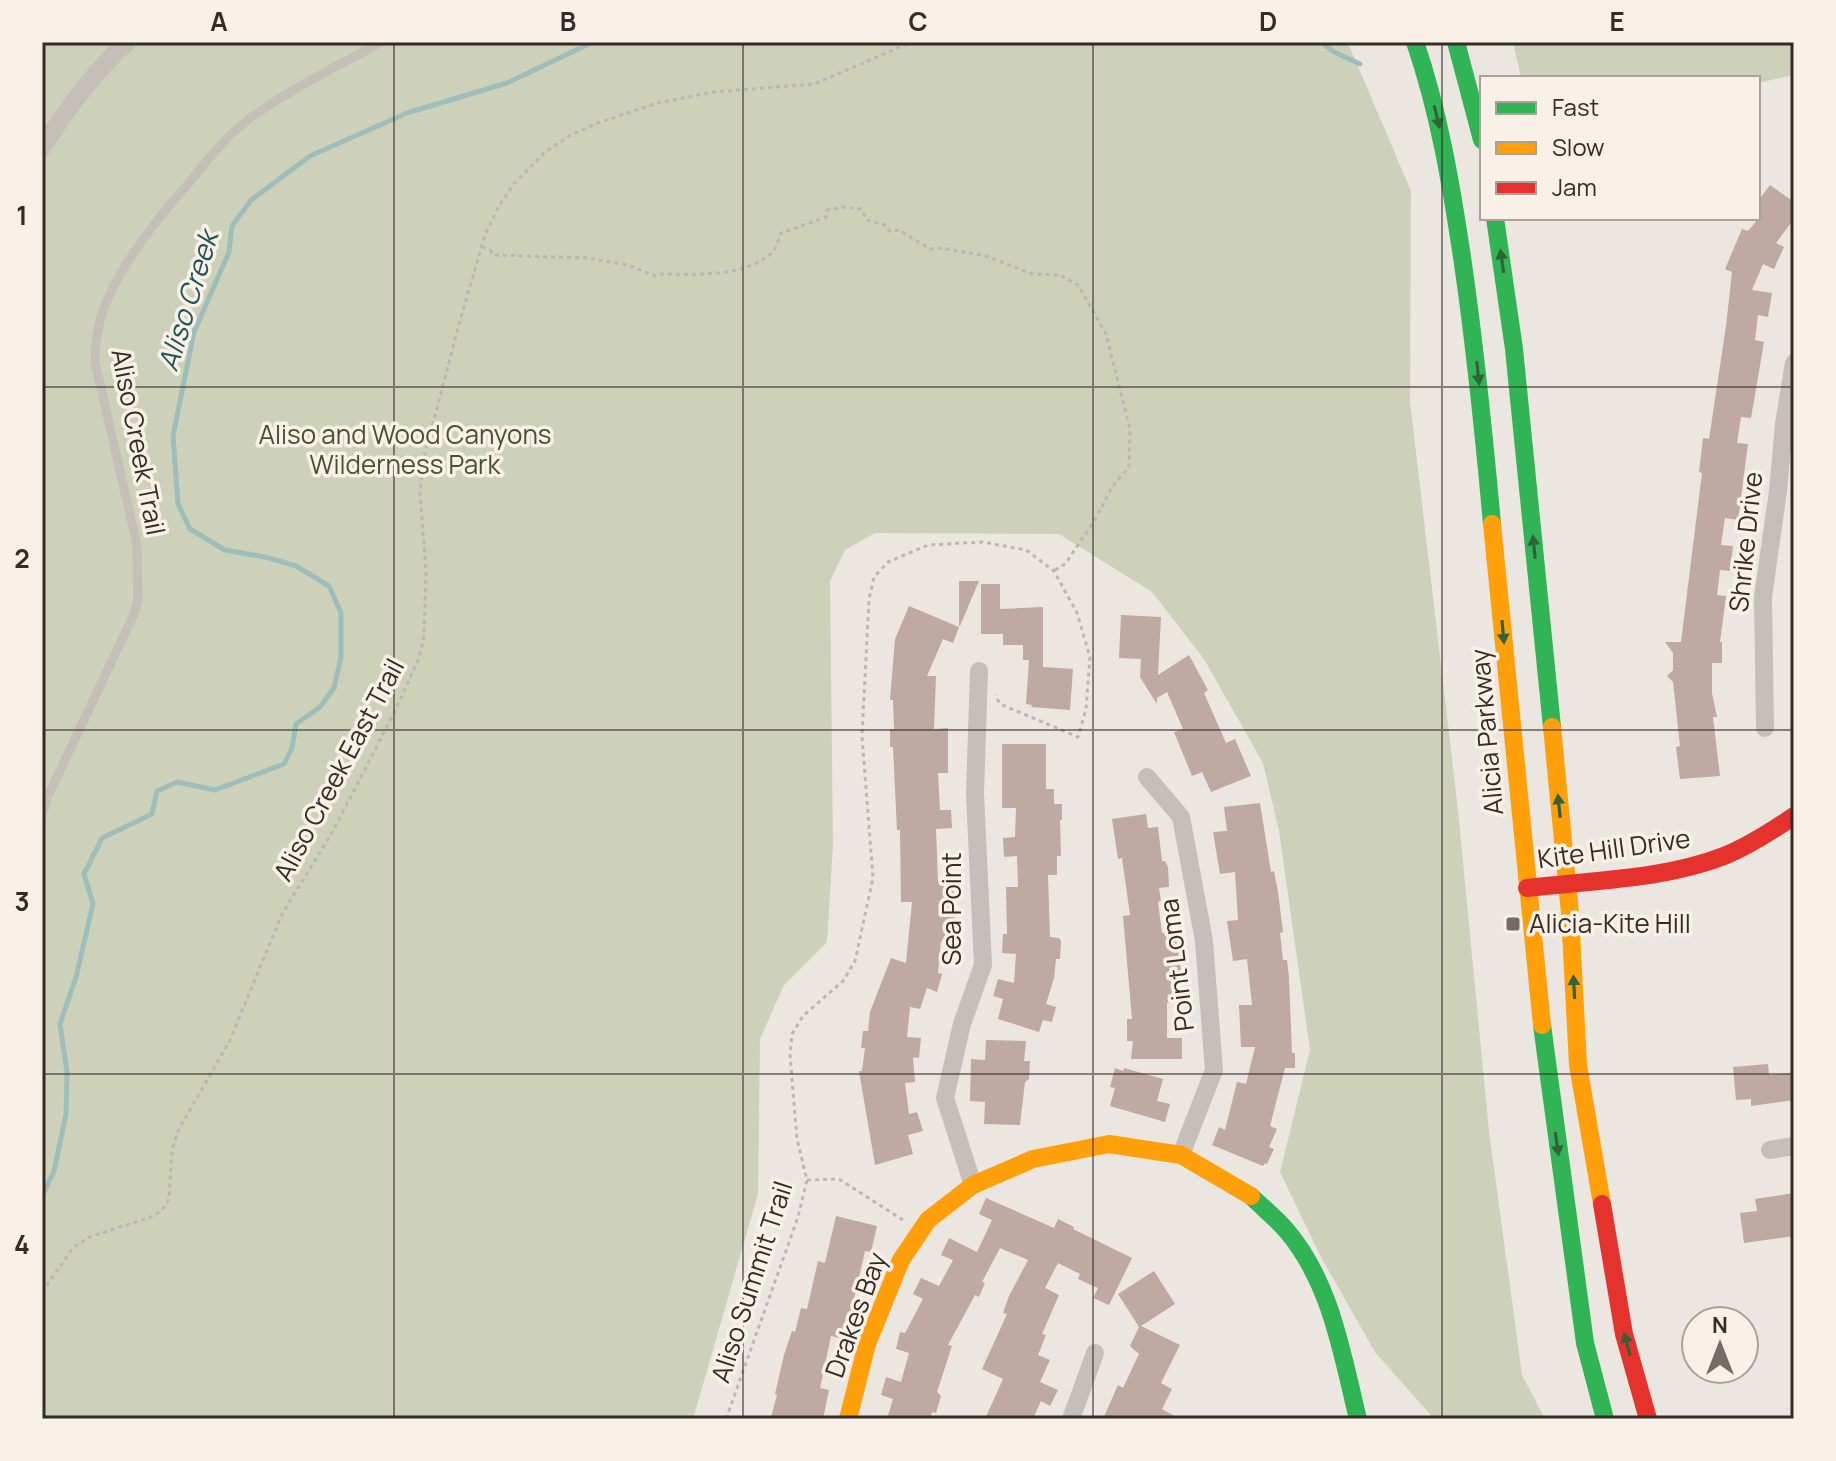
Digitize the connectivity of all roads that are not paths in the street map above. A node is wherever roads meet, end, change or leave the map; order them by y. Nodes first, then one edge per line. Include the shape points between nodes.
1 (127, 42) edge
2 (381, 42) edge
3 (1415, 42) edge
4 (1456, 42) edge
5 (1480, 132) edge
6 (42, 148) edge
7 (1495, 220) edge
8 (1794, 363) edge
9 (1789, 426) edge
10 (979, 671) road end
11 (1765, 728) dead end
12 (1147, 777) dead end
13 (42, 814) edge
14 (1794, 816) edge
15 (1567, 883) junction
16 (1527, 888) junction
17 (1794, 1146) edge
18 (1770, 1150) dead end
19 (1181, 1155) junction
20 (973, 1185) junction
21 (1095, 1353) dead end
22 (848, 1419) edge
23 (1071, 1419) edge
24 (1358, 1419) edge
25 (1605, 1419) edge
26 (1648, 1419) edge

1 - 6 street via 88,82
2 - 13 lane, Aliso Creek Trail via 241,125 168,207 108,298 95,362 137,545 138,600
3 -> 16 main road, Alicia Parkway via 1449,169 1476,353
4 - 5 main road
15 -> 7 main road via 1516,363
8 - 9 street, Shrike Drive
9 - 11 street, Shrike Drive via 1763,597
10 - 20 street, Sea Point via 975,794 983,965 945,1098
12 - 19 street, Point Loma via 1181,817 1204,941 1214,1070
14 - 15 main road, Kite Hill Drive via 1714,860 1656,874
15 - 16 main road, Kite Hill Drive
26 -> 15 main road via 1624,1334 1578,1065
16 -> 25 main road, Alicia Parkway via 1585,1343
17 - 18 street
19 - 20 main road, Drakes Bay via 1109,1144 1033,1159
19 - 24 main road via 1250,1195 1287,1231 1308,1262 1336,1328
20 - 22 main road, Drakes Bay via 928,1220 901,1260 867,1344
21 - 23 street

